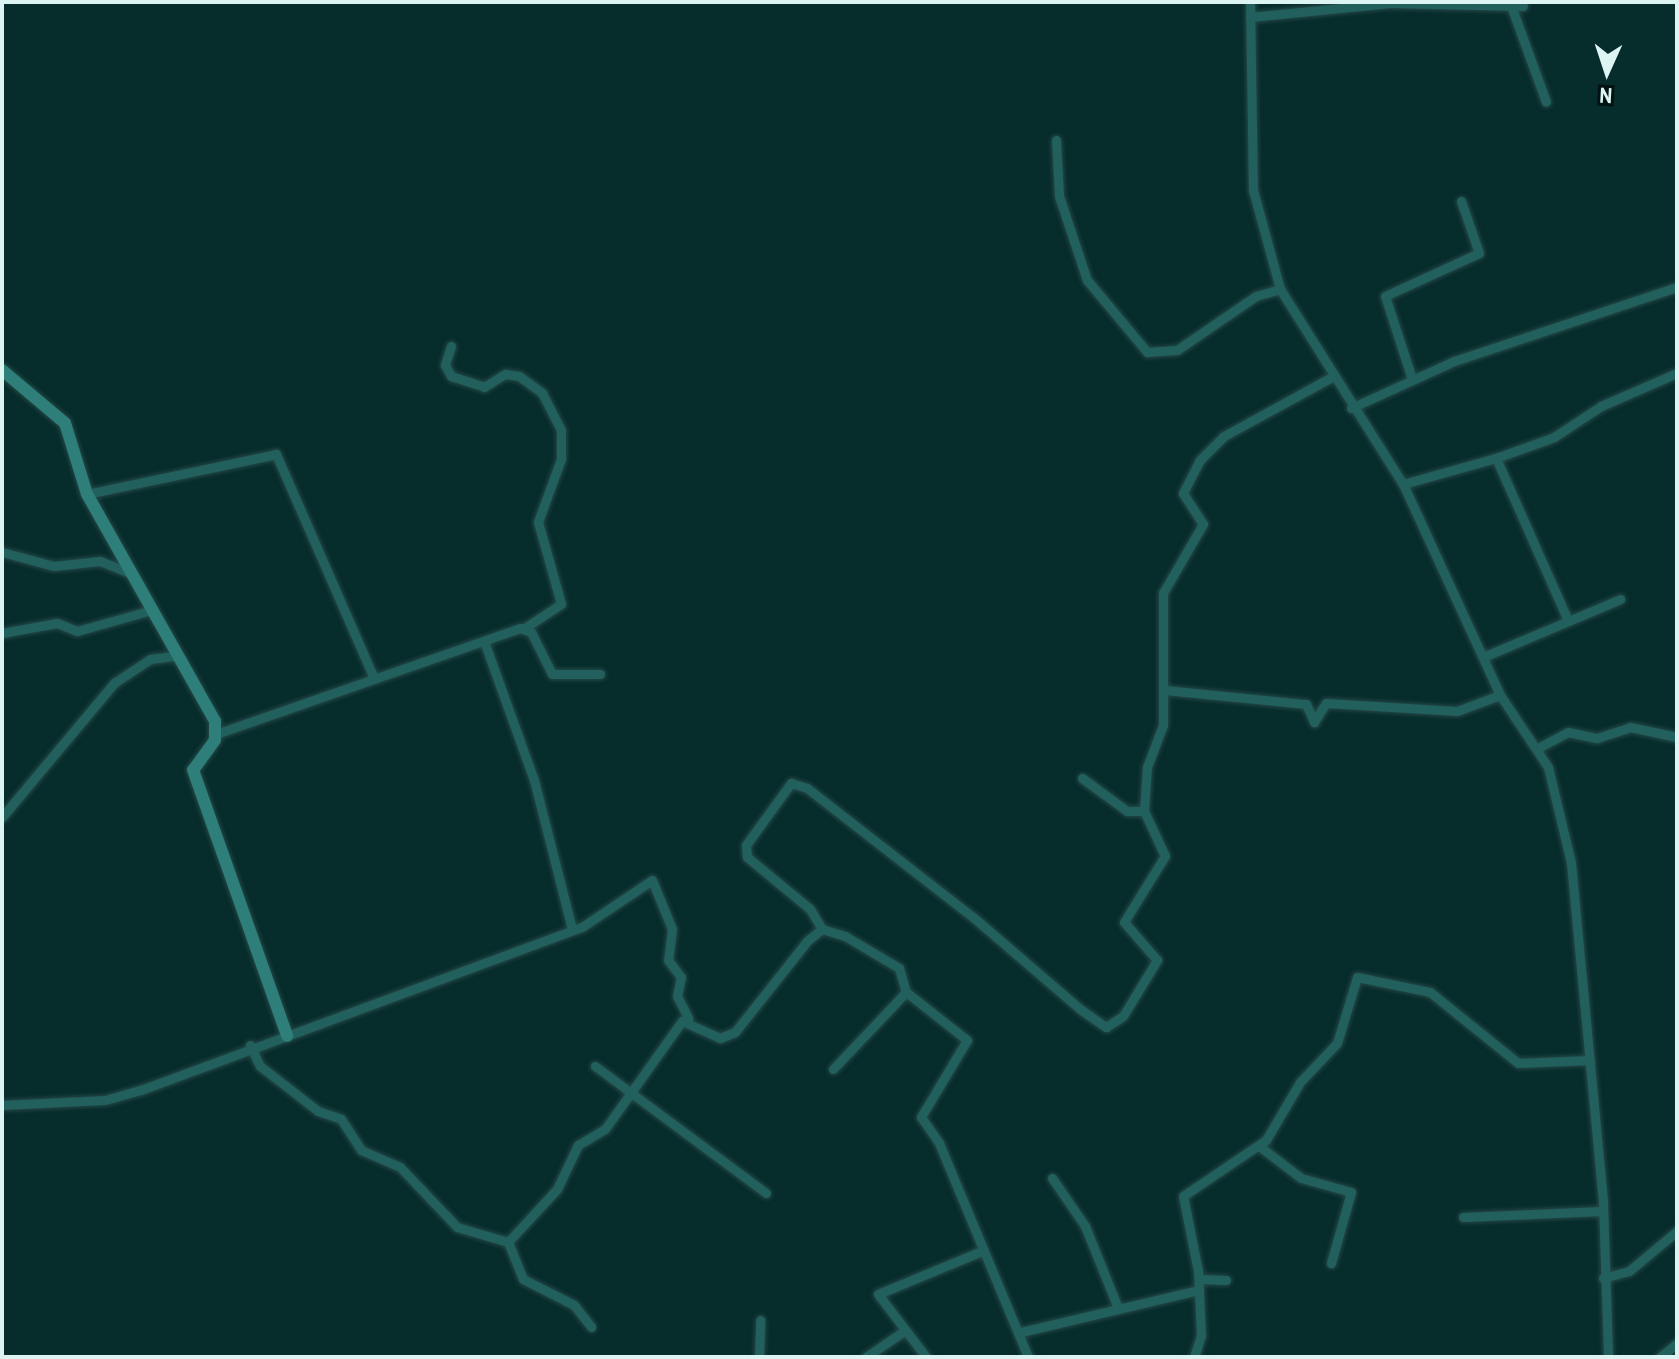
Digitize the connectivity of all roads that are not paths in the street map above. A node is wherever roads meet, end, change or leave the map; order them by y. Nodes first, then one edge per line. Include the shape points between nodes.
1 (1250, 2) edge
2 (1510, 3) edge
3 (1523, 6) dead end
4 (1250, 17) junction
5 (1546, 102) dead end
6 (1056, 140) dead end
7 (1461, 201) dead end
8 (1677, 287) edge
9 (1280, 289) junction
10 (451, 346) dead end
11 (2, 370) edge
12 (1677, 373) edge
13 (1330, 378) junction
14 (1412, 379) junction
15 (1351, 408) junction
16 (1496, 458) junction
17 (1403, 484) junction
18 (87, 494) junction
19 (2, 552) edge
20 (127, 572) junction
21 (1620, 599) dead end
22 (148, 611) junction
23 (1567, 618) junction
24 (523, 629) junction
25 (2, 633) edge
26 (485, 644) junction
27 (176, 656) junction
28 (1483, 657) junction
29 (600, 674) dead end
30 (374, 678) junction
31 (1165, 690) junction
32 (1500, 695) junction
33 (1326, 703) junction
34 (1306, 704) junction
35 (216, 734) junction
36 (1677, 737) edge
37 (1538, 748) junction
38 (1082, 778) dead end
39 (1144, 811) junction
40 (2, 817) edge
41 (572, 929) junction
42 (822, 929) junction
43 (906, 992) junction
44 (688, 1018) junction
45 (287, 1036) junction
46 (250, 1045) junction
47 (1590, 1060) junction
48 (595, 1066) dead end
49 (833, 1069) dead end
50 (630, 1087) junction
51 (2, 1105) edge
52 (1259, 1146) junction
53 (1052, 1178) dead end
54 (766, 1193) dead end
55 (1603, 1211) junction
56 (1463, 1217) dead end
57 (1677, 1231) edge
58 (508, 1242) junction
59 (982, 1251) junction
60 (1331, 1263) dead end
61 (1603, 1278) junction
62 (1226, 1280) dead end
63 (1199, 1285) junction
64 (1118, 1308) junction
65 (760, 1320) dead end
66 (591, 1327) dead end
67 (904, 1331) junction
68 (1021, 1332) junction
69 (1677, 1343) edge
70 (759, 1357) edge
71 (866, 1357) edge
72 (926, 1357) edge
73 (1028, 1357) edge
74 (1194, 1357) edge
75 (1608, 1357) edge
76 (1660, 1357) edge

1 - 4 street
2 - 3 street
2 - 4 street via 1390,3
2 - 5 street
4 - 9 street via 1253,190
6 - 9 street via 1059,196 1087,280 1147,352 1177,350 1256,296
7 - 14 street via 1479,253 1385,296
8 - 14 street
9 - 13 street
10 - 24 street via 445,365 451,376 484,387 505,374 519,376 542,393 561,430 563,454 538,522 561,604
11 - 18 street via 65,423
12 - 16 street via 1601,406 1554,437
13 - 15 street
13 - 31 street via 1224,436 1199,461 1183,493 1203,524 1163,593
14 - 15 street
15 - 17 street
16 - 17 street
16 - 23 street
17 - 28 street
18 - 20 street
18 - 30 street via 276,454
19 - 20 street via 54,566 100,561
20 - 22 street
21 - 23 street
22 - 25 street via 77,631 57,623
22 - 27 street
23 - 28 street
24 - 26 street
24 - 29 street via 552,674
26 - 30 street via 407,662
26 - 41 street via 534,780
27 - 35 street
27 - 40 street via 150,659 114,683
28 - 32 street
30 - 35 street
31 - 34 street
31 - 39 street
32 - 33 street via 1457,711
32 - 37 street
33 - 34 street
33 - 34 street via 1314,722
35 - 45 street via 193,770
36 - 37 street via 1630,727 1597,738 1568,732
37 - 47 street via 1571,863
38 - 39 street via 1127,811
39 - 42 street via 1165,856 1124,922 1157,960 1111,1028 1055,991 832,807 791,783 746,845 747,857 810,909
41 - 44 street via 602,917 648,881 657,884 673,931 668,960 681,977 677,996
41 - 45 street
42 - 43 street via 899,968
42 - 44 street via 735,1032 720,1038
43 - 49 street
43 - 59 street via 967,1040 921,1117 939,1143
44 - 50 street
45 - 46 street
46 - 51 street via 105,1100
46 - 58 street via 260,1066 318,1111 341,1119 361,1150 400,1167 457,1227
47 - 52 street via 1518,1063 1430,992 1364,974 1354,980 1337,1043 1300,1082
47 - 55 street
48 - 50 street
50 - 54 street
50 - 58 street via 605,1129 578,1145 557,1189
52 - 60 street via 1301,1178 1351,1192
52 - 63 street via 1183,1196
53 - 64 street via 1085,1226
55 - 56 street
55 - 61 street
57 - 61 street via 1635,1267
58 - 66 street via 523,1279 574,1305
59 - 67 street via 880,1290 877,1298
59 - 68 street
61 - 75 street
62 - 63 street
63 - 64 street
63 - 74 street
64 - 68 street
65 - 70 street
67 - 71 street
67 - 72 street
68 - 73 street
69 - 76 street

